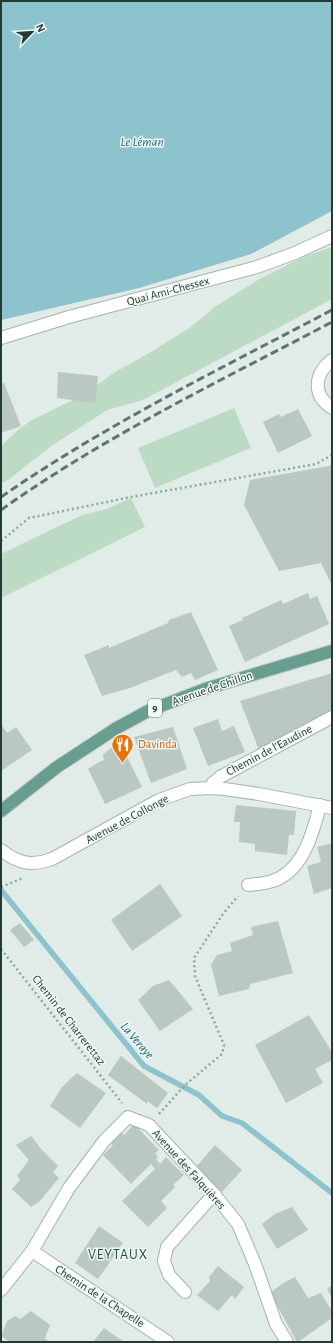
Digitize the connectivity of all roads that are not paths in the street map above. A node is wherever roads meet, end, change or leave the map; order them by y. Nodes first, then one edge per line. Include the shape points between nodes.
1 (332, 236) edge
2 (1, 338) edge
3 (332, 360) edge
4 (332, 408) edge
5 (332, 651) edge
6 (332, 717) edge
7 (211, 788) junction
8 (320, 805) junction
9 (332, 808) edge
10 (1, 811) edge
11 (1, 850) edge
12 (248, 885) road end
13 (214, 1194) junction
14 (32, 1252) junction
15 (1, 1290) edge
16 (185, 1292) dead end
17 (168, 1342) edge
18 (286, 1342) edge

1 - 2 street, Quai Ami-Chessex via 257,267 69,317
3 - 4 street via 320,373 318,382 324,402
5 - 10 main road, Avenue de Chillon / 9 via 204,689 148,711 114,729 57,767
6 - 7 street, Chemin de l'Eaudine via 220,777
7 - 8 street, Avenue de Collonge
7 - 11 street, Avenue de Collonge via 190,789 159,800 44,862 22,862 9,857
8 - 9 street, Avenue de Collonge
8 - 12 street via 314,831 300,860 288,874 270,882
13 - 14 street, Avenue des Falquières via 149,1125 128,1117 104,1141 69,1188
13 - 16 street via 167,1247 164,1261 169,1275
13 - 18 street, Avenue des Falquières via 238,1224 276,1324
14 - 15 street, Avenue des Falquières
14 - 17 street, Chemin de la Chapelle

